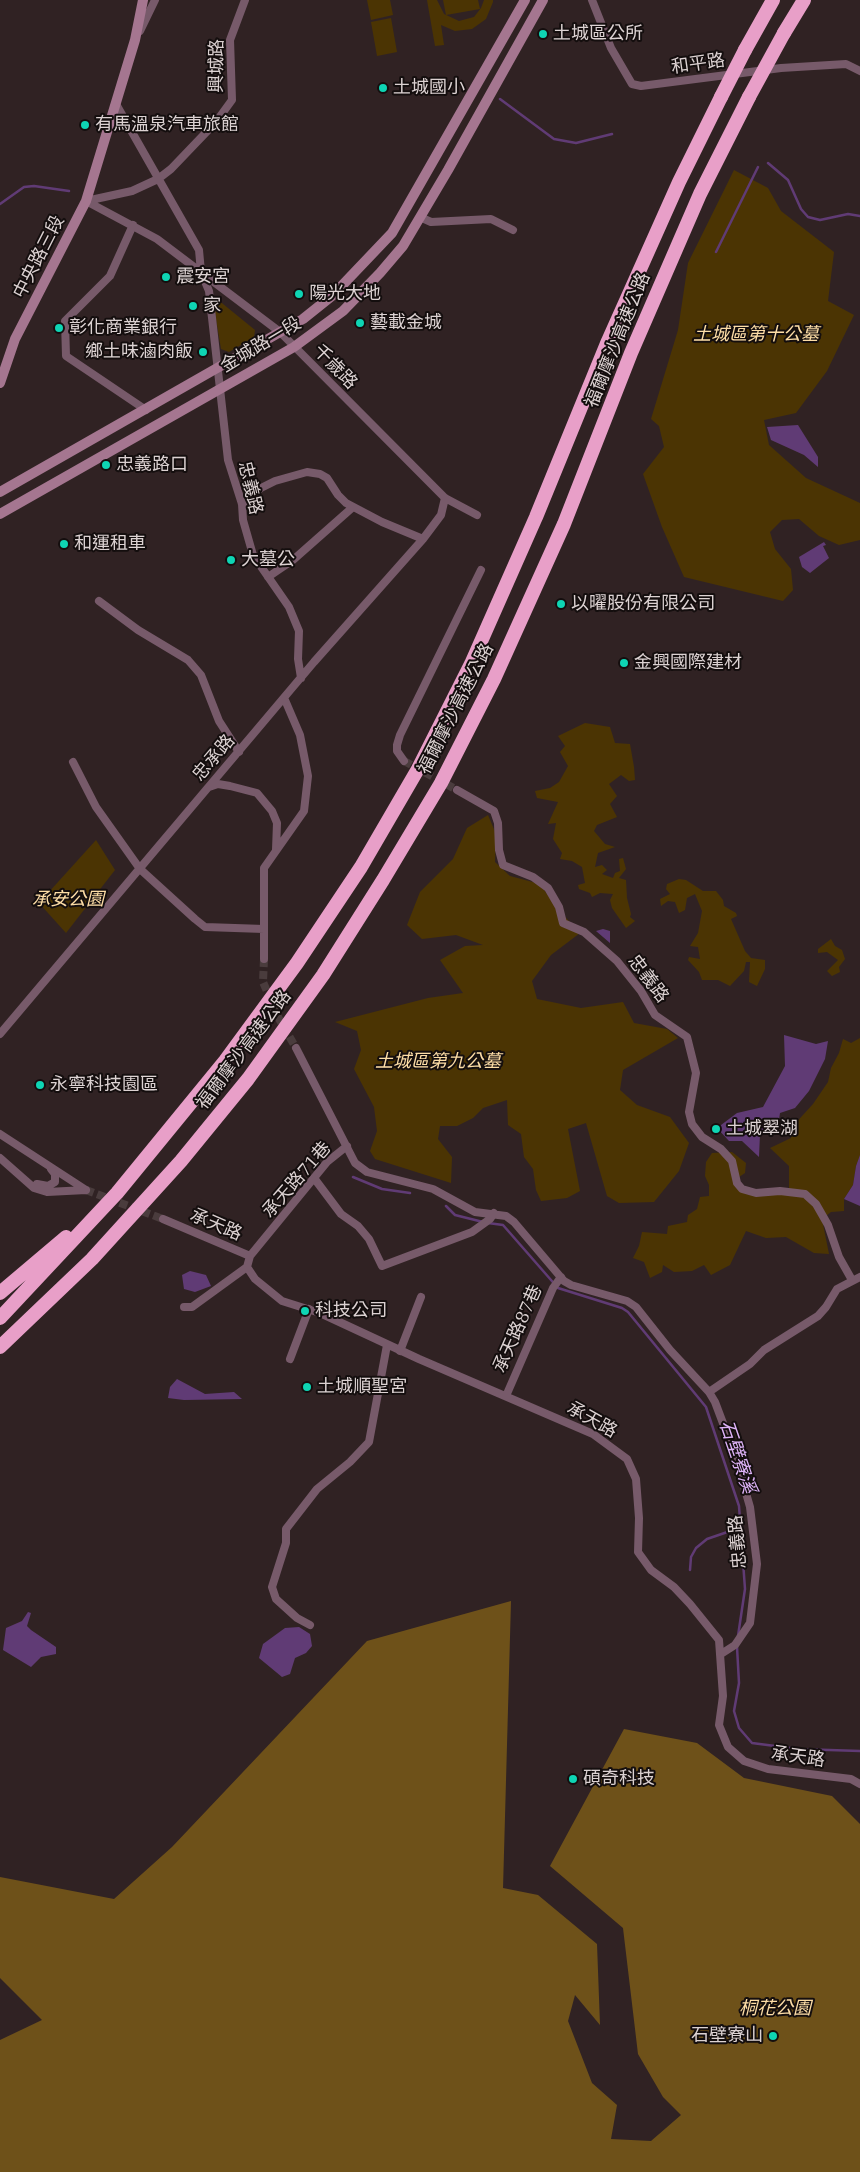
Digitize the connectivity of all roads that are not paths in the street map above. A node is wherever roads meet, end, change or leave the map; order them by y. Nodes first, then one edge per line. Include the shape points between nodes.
1 (143, 0) edge
2 (155, 0) edge
3 (245, 0) edge
4 (525, 0) edge
5 (544, 0) edge
6 (592, 0) edge
7 (773, 0) edge
8 (804, 0) edge
9 (135, 40) junction
10 (860, 71) edge
11 (116, 104) junction
12 (158, 179) junction
13 (86, 201) junction
14 (420, 218) junction
15 (133, 225) junction
16 (514, 230) dead end
17 (201, 272) junction
18 (209, 291) junction
19 (227, 293) junction
20 (280, 332) junction
21 (294, 347) junction
22 (218, 368) junction
23 (0, 383) edge
24 (219, 389) junction
25 (146, 410) junction
26 (0, 492) edge
27 (445, 498) junction
28 (242, 504) junction
29 (353, 507) junction
30 (0, 514) edge
31 (477, 516) dead end
32 (423, 539) junction
33 (481, 570) dead end
34 (268, 577) junction
35 (99, 601) dead end
36 (302, 678) junction
37 (285, 700) junction
38 (239, 752) junction
39 (404, 761) dead end
40 (73, 762) dead end
41 (209, 787) junction
42 (457, 790) tunnel mouth
43 (276, 850) junction
44 (140, 869) junction
45 (264, 929) junction
46 (264, 959) tunnel mouth
47 (0, 1034) edge
48 (296, 1048) tunnel mouth
49 (0, 1134) edge
50 (347, 1146) junction
51 (0, 1158) edge
52 (52, 1169) junction
53 (20, 1175) junction
54 (66, 1178) junction
55 (314, 1178) junction
56 (57, 1191) junction
57 (106, 1205) junction
58 (492, 1216) junction
59 (163, 1218) tunnel mouth
60 (250, 1256) junction
61 (247, 1267) junction
62 (860, 1277) edge
63 (852, 1280) junction
64 (557, 1282) junction
65 (0, 1293) edge
66 (421, 1297) dead end
67 (184, 1307) dead end
68 (309, 1309) junction
69 (0, 1318) edge
70 (387, 1345) junction
71 (0, 1347) edge
72 (400, 1351) junction
73 (290, 1359) dead end
74 (709, 1392) junction
75 (506, 1396) junction
76 (310, 1625) dead end
77 (721, 1654) junction
78 (860, 1784) edge

1 - 9 main road, 中央路三段
2 - 9 street
3 - 12 street, 興城路 via 230,40 232,100 216,122
4 - 20 main road, 金城路一段 via 392,233 333,295 303,319
5 - 14 main road, 金城路一段
6 - 10 street, 和平路 via 611,48 632,84 641,86 781,68 846,64
7 - 57 highway, 福爾摩沙高速公路, bridge via 678,182 471,664 418,769 361,867 297,963 225,1061
8 - 71 highway, 福爾摩沙高速公路, bridge via 749,97 700,194 564,524 494,679 440,783 392,864 323,975 248,1079 182,1161 92,1259
9 - 11 main road, 中央路三段
11 - 12 street, 忠義路
11 - 13 main road, 中央路三段
12 - 13 street, 興城路 via 132,191
12 - 17 street, 忠義路 via 199,250
13 - 15 street, 千歲路
13 - 23 main road, 中央路三段 via 15,339
14 - 16 street via 431,222 491,219
14 - 21 main road, 金城路一段 via 403,246 344,311
15 - 17 street, 千歲路
15 - 25 street via 110,276 65,321 66,356
17 - 18 street, 忠義路
17 - 19 street, 千歲路
18 - 19 street
18 - 22 street, 忠義路
19 - 20 street, 千歲路
20 - 21 street, 千歲路
20 - 22 main road, 金城路一段
21 - 24 main road, 金城路一段
21 - 27 street, 千歲路
22 - 24 street, 忠義路
22 - 25 main road, 金城路一段
24 - 28 street, 忠義路 via 228,460
24 - 30 main road, 金城路一段
25 - 26 main road, 金城路一段
27 - 31 street, 千歲路
27 - 32 street, 忠承路 via 441,515
28 - 29 street via 261,488 307,472 327,478 338,495
28 - 34 street, 忠義路 via 242,520 253,555
29 - 32 street
29 - 34 street via 293,560
32 - 36 street, 忠承路
33 - 39 street via 400,735 397,751
34 - 36 street, 忠義路 via 289,607 299,631 298,659
35 - 38 street via 138,630 188,660 201,674 218,721
36 - 37 street, 忠承路
37 - 38 street, 忠承路
37 - 43 street via 300,735 308,776 304,811
38 - 41 street, 忠承路
40 - 44 street via 96,807
41 - 43 street via 218,784 257,793 277,823
41 - 44 street, 忠承路
42 - 63 street, 忠義路 via 494,811 502,865 532,877 548,888 559,907 563,923 584,932 617,961 655,1015 687,1037 696,1073 689,1112 692,1124 702,1137 721,1149 732,1162 742,1189 756,1193 805,1194 816,1204 828,1225
43 - 45 street via 264,868
44 - 45 street via 205,927
44 - 47 street, 忠承路
45 - 46 street
48 - 50 street, 忠義路
49 - 52 street
50 - 55 street, 承天路71巷
50 - 58 street, 忠義路 via 356,1162 367,1172 433,1189 475,1212
51 - 53 street
52 - 53 street via 56,1182 48,1186 36,1184
52 - 54 street
53 - 56 street via 34,1188
54 - 56 street
54 - 56 street via 86,1190
55 - 58 street via 341,1214 369,1239 382,1266 472,1232
55 - 60 street, 承天路71巷
57 - 65 highway
57 - 69 highway, 福爾摩沙高速公路
58 - 64 street, 忠義路 via 506,1216 514,1222
59 - 60 street, 承天路
60 - 61 street, 承天路
61 - 67 street via 192,1307
61 - 68 street, 承天路 via 255,1279 282,1300
62 - 63 street
63 - 74 street via 837,1289 818,1316 764,1350 750,1364
64 - 74 street, 忠義路 via 627,1300
64 - 75 street, 承天路87巷
66 - 72 street
68 - 70 street, 承天路
68 - 73 street
70 - 72 street, 承天路
70 - 76 street via 369,1442 317,1490 286,1529 286,1543 272,1587 276,1599
72 - 75 street, 承天路
74 - 77 street, 忠義路 via 735,1455 750,1506 757,1575 752,1615 746,1631 735,1645
75 - 77 street, 承天路 via 593,1434 627,1459 636,1480 638,1552 651,1570 674,1587 714,1632
77 - 78 street, 承天路 via 723,1696 719,1725 728,1747 744,1761 768,1769 850,1779

